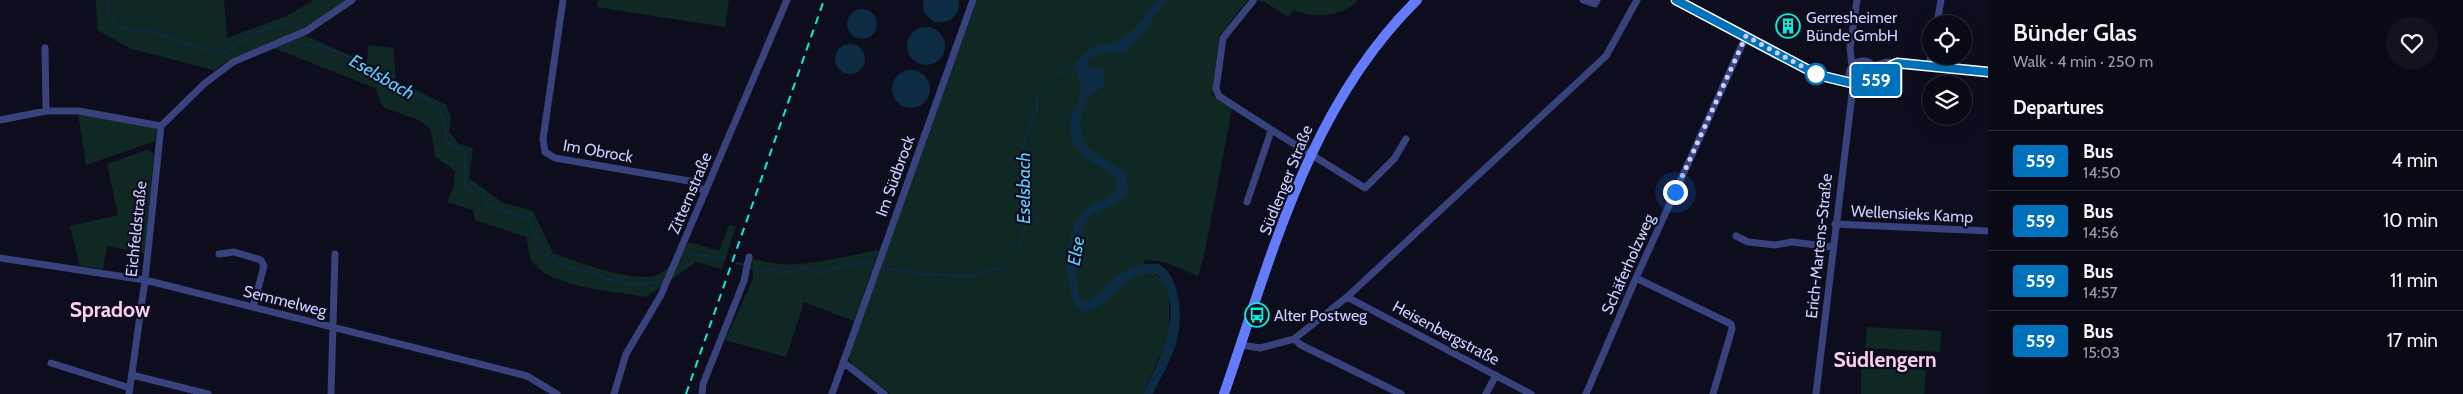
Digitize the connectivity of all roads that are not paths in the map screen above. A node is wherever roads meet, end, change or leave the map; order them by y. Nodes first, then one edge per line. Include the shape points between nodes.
1 (352, 0) edge
2 (563, 0) edge
3 (787, 0) edge
4 (973, 0) edge
5 (1417, 0) edge
6 (1583, 0) edge
7 (1597, 0) edge
8 (1636, 0) edge
9 (1676, 0) edge
10 (1857, 0) edge
11 (1941, 0) edge
12 (1253, 2) dead end
13 (1938, 15) edge
14 (1746, 36) junction
15 (1850, 42) junction
16 (45, 48) dead end
17 (1860, 62) junction
18 (1929, 66) joint
19 (1851, 68) junction
20 (1875, 69) junction
21 (1988, 72) edge
22 (1834, 79) junction
23 (1855, 86) junction
24 (46, 111) junction
25 (0, 120) edge
26 (161, 126) junction
27 (1271, 131) junction
28 (1406, 139) dead end
29 (1311, 153) junction
30 (705, 193) junction
31 (1247, 202) dead end
32 (1835, 224) junction
33 (1988, 231) edge
34 (1736, 236) dead end
35 (1833, 247) junction
36 (219, 254) dead end
37 (336, 254) dead end
38 (749, 257) dead end
39 (0, 258) edge
40 (1636, 278) junction
41 (145, 280) junction
42 (1347, 297) junction
43 (253, 307) junction
44 (333, 327) junction
45 (1294, 338) junction
46 (1241, 345) junction
47 (843, 362) junction
48 (51, 363) dead end
49 (132, 374) junction
50 (1496, 375) junction
51 (130, 391) edge
52 (208, 394) edge
53 (331, 394) edge
54 (558, 394) edge
55 (614, 394) edge
56 (702, 394) edge
57 (832, 394) edge
58 (884, 394) edge
59 (1224, 394) edge
60 (1401, 394) edge
61 (1486, 394) edge
62 (1532, 394) edge
63 (1586, 394) edge
64 (1713, 394) edge
65 (1816, 394) edge

1 - 26 street via 306,31 233,62 204,84
2 - 30 street, Im Obrock via 543,140 545,152 555,158 695,182
3 - 30 street, Zitternstraße
4 - 47 street, Im Südbrock
5 - 29 main road, Südlenger Straße via 1375,47 1350,82
6 - 7 street via 1595,4
8 - 42 street via 1606,56
9 - 14 street
10 - 15 street
11 - 13 street
12 - 27 street via 1223,38 1216,88 1219,96
14 - 22 street via 1818,75
14 - 40 street, Schäferholzweg
15 - 17 street
15 - 19 street
16 - 24 street
17 - 19 street
17 - 20 street via 1867,62
18 - 20 street via 1886,62
18 - 21 street
19 - 22 street
19 - 23 street
20 - 23 street via 1872,85
22 - 23 street
23 - 32 street, Erich-Martens-Straße via 1850,102
24 - 25 street
24 - 26 street via 78,111
26 - 41 street, Eichfeldstraße
27 - 29 street
27 - 31 street
28 - 29 street via 1394,159 1364,188
29 - 46 main road, Südlenger Straße
30 - 55 street, Zitternstraße via 661,295 626,354
32 - 33 street, Wellensieks Kamp
32 - 35 street, Erich-Martens-Straße
34 - 35 street via 1748,242 1775,246 1792,242
35 - 65 street, Erich-Martens-Straße
36 - 43 street via 234,252 261,260 264,266
37 - 44 street
38 - 56 street via 744,281 703,384
39 - 41 street, Semmelweg
40 - 63 street, Schäferholzweg
40 - 64 street via 1731,324
41 - 43 street, Semmelweg
41 - 49 street, Eichfeldstraße
42 - 45 street
42 - 50 street, Heisenbergstraße
43 - 44 street, Semmelweg
44 - 53 street
44 - 54 street, Semmelweg via 527,376
45 - 46 street via 1260,348
45 - 60 street via 1301,345
46 - 59 main road, Südlenger Straße
47 - 57 street, Im Südbrock
47 - 58 street
48 - 51 street
49 - 51 street, Eichfeldstraße
49 - 52 street
50 - 61 street
50 - 62 street, Heisenbergstraße

